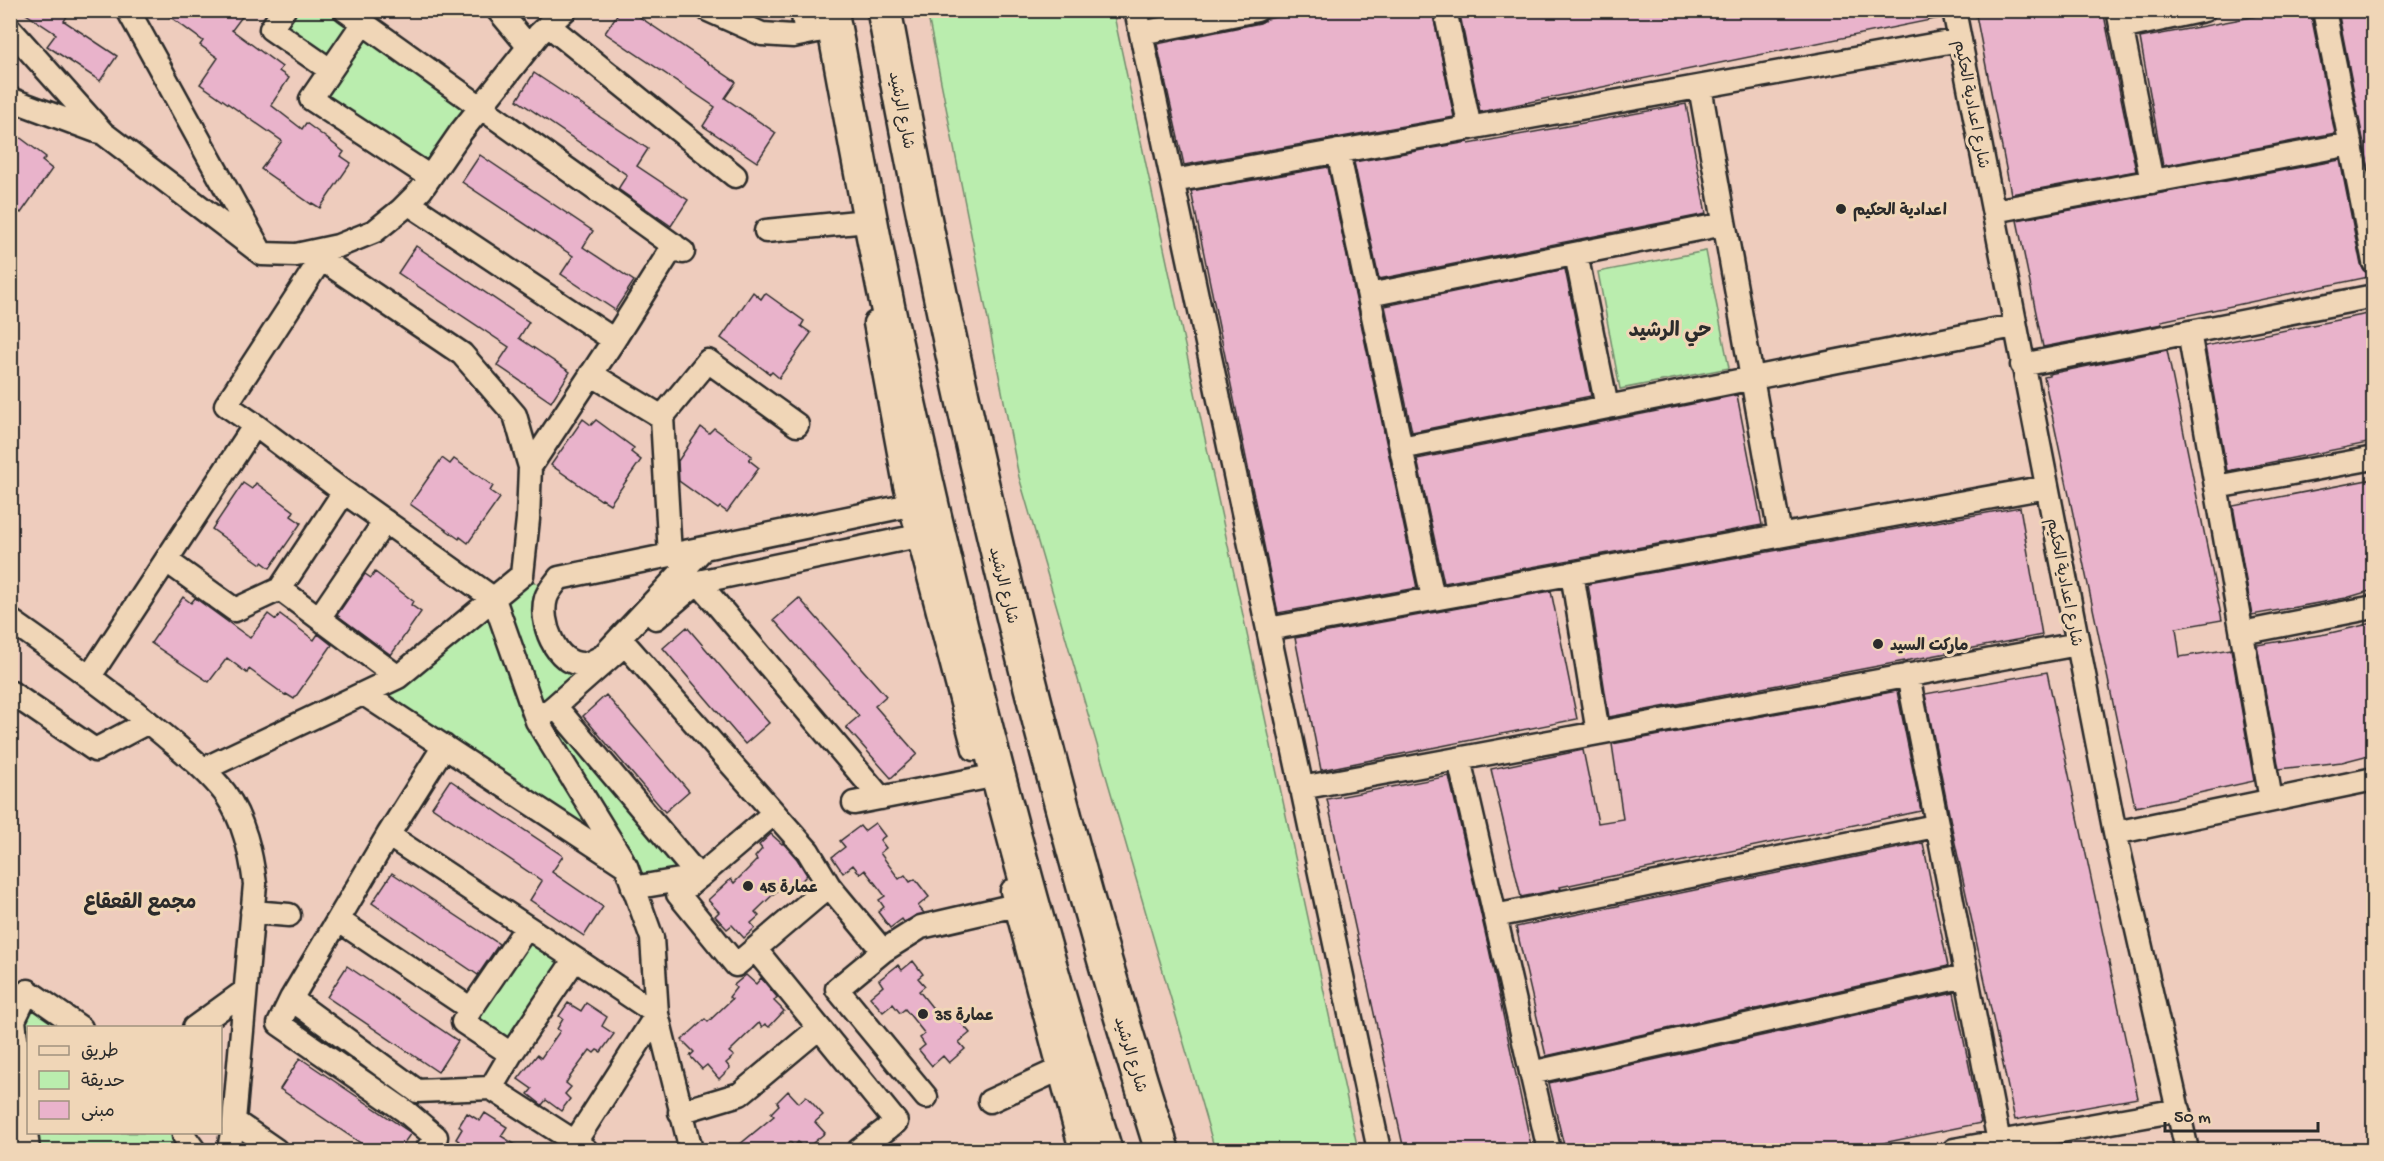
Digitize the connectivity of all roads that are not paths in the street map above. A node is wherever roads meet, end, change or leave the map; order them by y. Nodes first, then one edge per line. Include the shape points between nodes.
1 (128, 10) edge
2 (284, 10) edge
3 (498, 10) edge
4 (708, 10) edge
5 (802, 10) edge
6 (884, 10) edge
7 (1136, 10) edge
8 (1257, 10) edge
9 (1445, 10) edge
10 (1954, 10) edge
11 (2204, 10) edge
12 (2325, 10) edge
13 (354, 17) edge
14 (556, 18) edge
15 (2120, 19) edge
16 (819, 21) edge
17 (10, 29) edge
18 (1141, 33) junction
19 (1960, 40) junction
20 (529, 47) junction
21 (330, 70) junction
22 (1700, 87) junction
23 (10, 99) edge
24 (481, 107) junction
25 (1470, 128) junction
26 (103, 133) junction
27 (2351, 144) junction
28 (1338, 151) junction
29 (735, 176) dead end
30 (430, 177) junction
31 (1173, 181) junction
32 (2152, 182) junction
33 (408, 203) junction
34 (1994, 211) junction
35 (857, 222) junction
36 (1725, 224) junction
37 (766, 231) dead end
38 (262, 254) junction
39 (1576, 254) junction
40 (316, 255) junction
41 (2373, 262) edge
42 (1369, 295) junction
43 (2373, 296) edge
44 (2014, 326) junction
45 (2189, 332) junction
46 (614, 340) junction
47 (2022, 365) junction
48 (591, 374) junction
49 (1752, 378) junction
50 (1607, 407) junction
51 (662, 417) junction
52 (255, 425) junction
53 (797, 425) dead end
54 (1401, 448) junction
55 (2373, 458) edge
56 (530, 467) junction
57 (2047, 487) junction
58 (2216, 487) junction
59 (344, 492) junction
60 (910, 505) junction
61 (385, 521) junction
62 (1780, 535) junction
63 (918, 536) junction
64 (704, 548) junction
65 (670, 555) junction
66 (167, 561) junction
67 (1572, 573) junction
68 (522, 574) junction
69 (698, 582) junction
70 (280, 589) junction
71 (550, 591) junction
72 (494, 598) junction
73 (1434, 598) junction
74 (2373, 607) edge
75 (319, 618) junction
76 (10, 620) edge
77 (1268, 629) junction
78 (2242, 633) junction
79 (625, 644) junction
80 (2078, 644) junction
81 (90, 675) junction
82 (1908, 675) junction
83 (398, 677) junction
84 (10, 692) edge
85 (364, 694) junction
86 (555, 706) junction
87 (537, 721) junction
88 (148, 722) junction
89 (1598, 733) junction
90 (444, 746) junction
91 (1459, 759) junction
92 (204, 769) junction
93 (982, 778) junction
94 (2373, 779) edge
95 (1301, 788) junction
96 (881, 798) junction
97 (2271, 800) junction
98 (854, 803) dead end
99 (773, 814) junction
100 (1935, 826) junction
101 (2115, 833) junction
102 (388, 835) junction
103 (626, 866) junction
104 (699, 877) junction
105 (830, 886) junction
106 (633, 888) junction
107 (1016, 905) junction
108 (252, 912) junction
109 (289, 915) dead end
110 (1495, 916) junction
111 (338, 920) junction
112 (527, 927) junction
113 (755, 949) junction
114 (883, 951) junction
115 (575, 959) junction
116 (1966, 976) junction
117 (245, 991) junction
118 (291, 999) junction
119 (471, 1009) junction
120 (657, 1014) junction
121 (12, 1019) edge
122 (78, 1026) edge
123 (197, 1026) edge
124 (819, 1028) junction
125 (511, 1054) junction
126 (1060, 1069) junction
127 (1531, 1073) junction
128 (491, 1088) junction
129 (926, 1097) dead end
130 (16, 1101) edge
131 (990, 1101) dead end
132 (2179, 1110) junction
133 (680, 1112) junction
134 (234, 1121) junction
135 (184, 1134) edge
136 (1999, 1142) junction
137 (580, 1146) edge
138 (28, 1150) edge
139 (194, 1150) edge
140 (229, 1150) edge
141 (276, 1150) edge
142 (427, 1150) edge
143 (552, 1150) edge
144 (691, 1150) edge
145 (859, 1150) edge
146 (1081, 1150) edge
147 (1105, 1150) edge
148 (1162, 1150) edge
149 (1378, 1150) edge
150 (1549, 1150) edge
151 (1954, 1150) edge
152 (2187, 1150) edge

1 - 38 street
2 - 21 street via 272,29
3 - 20 street
4 - 16 street via 762,34 793,36
5 - 16 street
6 - 148 street, شارع الرشيد via 923,217 986,506 1065,816
7 - 18 street
8 - 18 street
9 - 25 street
10 - 19 street, شارع اعدادية الحكيم
11 - 15 street
12 - 27 street
13 - 21 street
13 - 24 street
14 - 20 street
14 - 29 street
15 - 32 street
16 - 35 street
16 - 147 street via 974,677 1054,984
17 - 26 street
18 - 31 street
19 - 22 street
19 - 34 street, شارع اعدادية الحكيم
20 - 24 street
21 - 30 street via 311,99
22 - 25 street
22 - 36 street
23 - 26 street
24 - 30 street
24 - 46 street via 678,248
25 - 28 street
26 - 38 street
27 - 32 street
27 - 41 street
28 - 31 street
28 - 42 street
30 - 33 street
31 - 77 street
32 - 34 street
33 - 40 street via 375,231
33 - 46 street
34 - 44 street, شارع اعدادية الحكيم
35 - 37 street
35 - 60 street
36 - 39 street
36 - 49 street
38 - 40 street
39 - 42 street
39 - 50 street
40 - 52 street via 226,405
40 - 56 street via 462,354 515,415
42 - 54 street
43 - 45 street
44 - 47 street, شارع اعدادية الحكيم
44 - 49 street
45 - 47 street
45 - 58 street
46 - 48 street
47 - 57 street, شارع اعدادية الحكيم
48 - 51 street
48 - 56 street
49 - 50 street
49 - 62 street
50 - 54 street
51 - 53 street via 708,360
51 - 65 street
52 - 59 street
52 - 66 street
54 - 73 street
55 - 58 street
56 - 68 street
57 - 62 street
57 - 80 street, شارع اعدادية الحكيم
58 - 78 street
59 - 61 street
59 - 70 street
60 - 63 street
60 - 64 street
61 - 72 street
61 - 75 street
62 - 67 street
63 - 69 street
63 - 93 street
64 - 65 street
64 - 71 street via 602,657 584,664 567,659 552,643 545,626
65 - 71 street via 559,578
66 - 70 street via 235,610
66 - 81 street
67 - 73 street
67 - 89 street
68 - 71 street
68 - 72 street
69 - 79 street
69 - 96 street
70 - 75 street
72 - 83 street
72 - 87 street
73 - 77 street
74 - 78 street
75 - 83 street
76 - 81 street
77 - 95 street
78 - 97 street
79 - 86 street
79 - 99 street
80 - 82 street
80 - 101 street, شارع اعدادية الحكيم
81 - 88 street
82 - 89 street
82 - 100 street
83 - 85 street
84 - 88 street via 95,750
85 - 90 street
85 - 92 street
86 - 87 street
86 - 104 street
87 - 103 street
88 - 92 street
89 - 91 street
90 - 102 street
90 - 103 street
91 - 95 street
91 - 110 street
92 - 108 street via 225,794 252,856
93 - 96 street
93 - 107 street
94 - 97 street
95 - 149 street
96 - 98 street
97 - 101 street
99 - 104 street
99 - 105 street via 808,851
100 - 110 street
100 - 116 street
101 - 132 street, شارع اعدادية الحكيم
102 - 111 street
102 - 112 street
103 - 106 street
104 - 106 street
104 - 113 street via 678,894 736,964
105 - 113 street
105 - 114 street
106 - 120 street via 651,938
107 - 114 street via 921,927
107 - 126 street
108 - 109 street
108 - 117 street
110 - 127 street
111 - 118 street
111 - 119 street
112 - 115 street
112 - 119 street
113 - 124 street
114 - 129 street via 837,989
115 - 120 street
115 - 125 street
116 - 127 street
116 - 136 street
117 - 123 street
117 - 134 street
118 - 128 street via 417,1091
118 - 142 street via 279,1024 436,1137
119 - 125 street via 463,1022
120 - 133 street
120 - 137 street
121 - 122 street via 28,991
121 - 130 street
124 - 133 street via 740,1094
124 - 145 street via 896,1122
125 - 128 street
126 - 131 street
126 - 146 street
127 - 150 street
128 - 137 street
130 - 138 street
132 - 136 street
132 - 152 street, شارع اعدادية الحكيم
133 - 144 street
134 - 140 street
134 - 141 street
135 - 139 street
136 - 151 street
137 - 143 street via 555,1146

